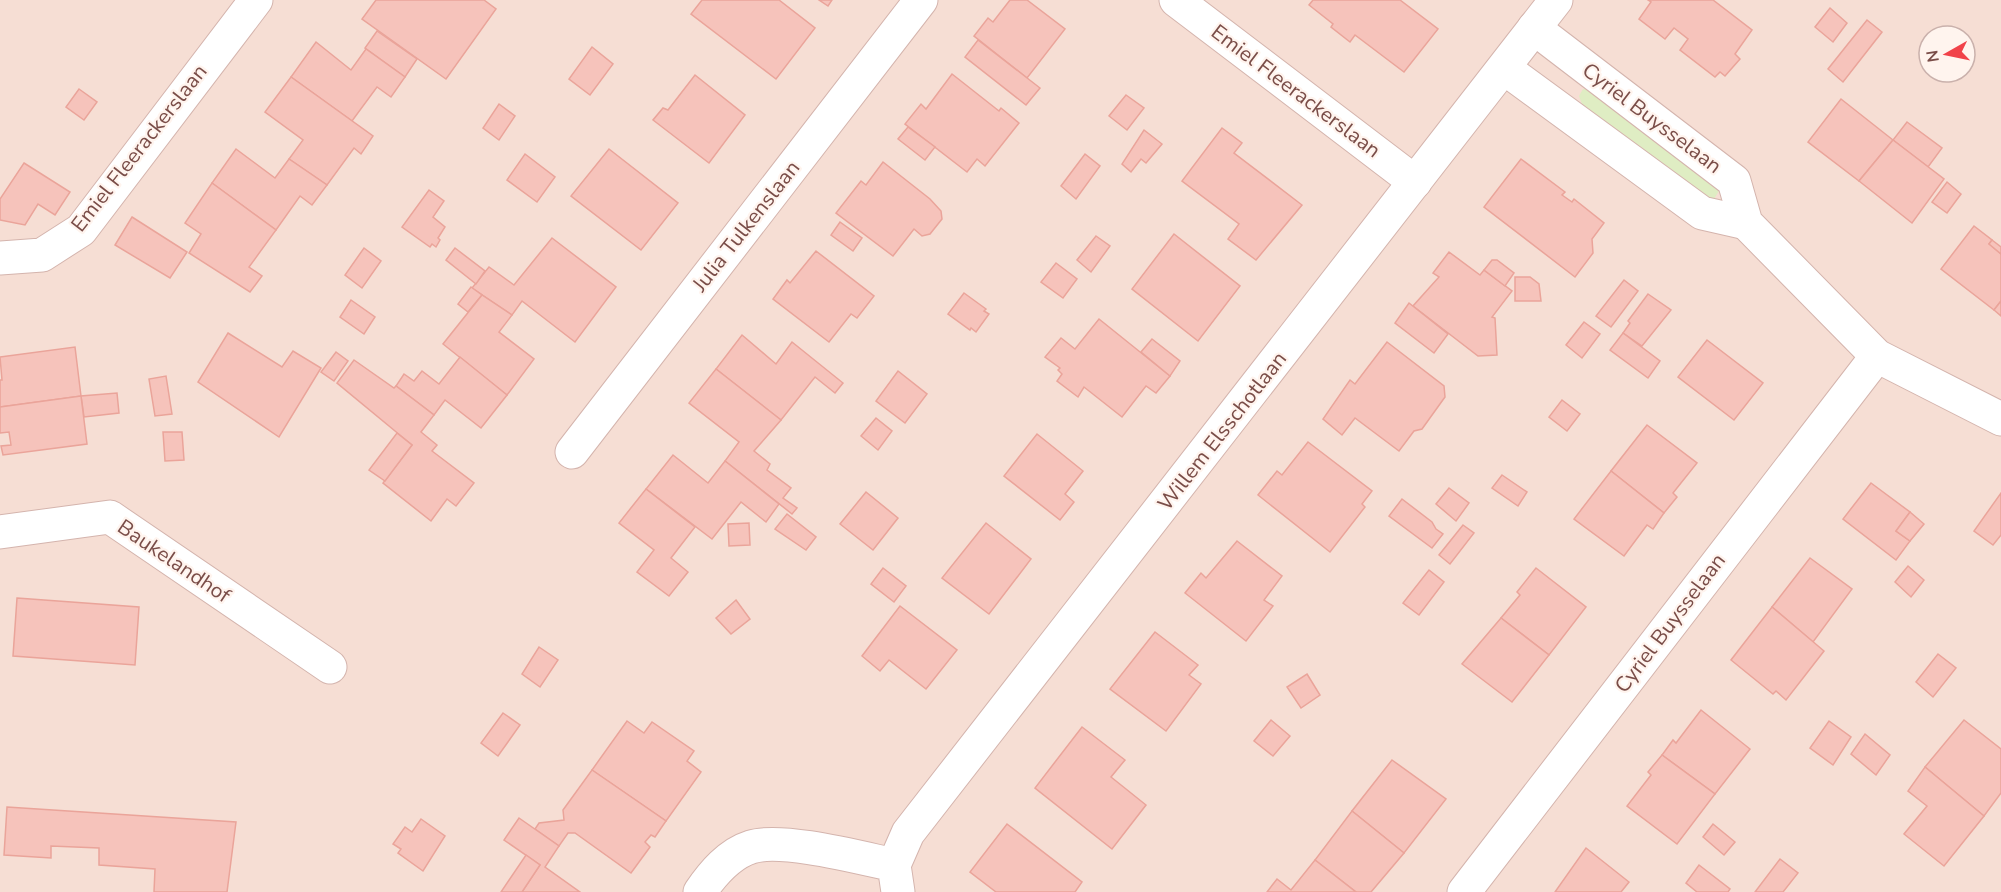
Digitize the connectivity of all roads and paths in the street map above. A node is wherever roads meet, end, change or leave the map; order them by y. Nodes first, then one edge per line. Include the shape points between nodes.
1 (256, 0) edge
2 (921, 0) edge
3 (1176, 0) edge
4 (1556, 0) edge
5 (1534, 28) junction
6 (1504, 68) junction
7 (1415, 182) junction
8 (1746, 223) junction
9 (0, 258) edge
10 (1877, 356) junction
11 (2001, 419) edge
12 (572, 452) dead end
13 (0, 532) edge
14 (330, 667) dead end
15 (896, 878) edge
16 (700, 892) edge
17 (1464, 892) edge

1 - 9 street, Emiel Fleerackerslaan via 81,230 42,255
2 - 12 street, Julia Tulkenslaan
3 - 7 street, Emiel Fleerackerslaan
4 - 5 street, Willem Elsschotlaan
5 - 6 street, Willem Elsschotlaan
5 - 8 street, Cyriel Buysselaan via 1734,181
6 - 7 street, Willem Elsschotlaan
6 - 8 street via 1702,213
7 - 15 street, Willem Elsschotlaan via 908,833
8 - 10 street, Cyriel Buysselaan
10 - 11 street, Cyriel Buysselaan
10 - 17 street, Cyriel Buysselaan
13 - 14 street, Baukelandhof via 110,517
15 - 16 street via 773,843 729,858

